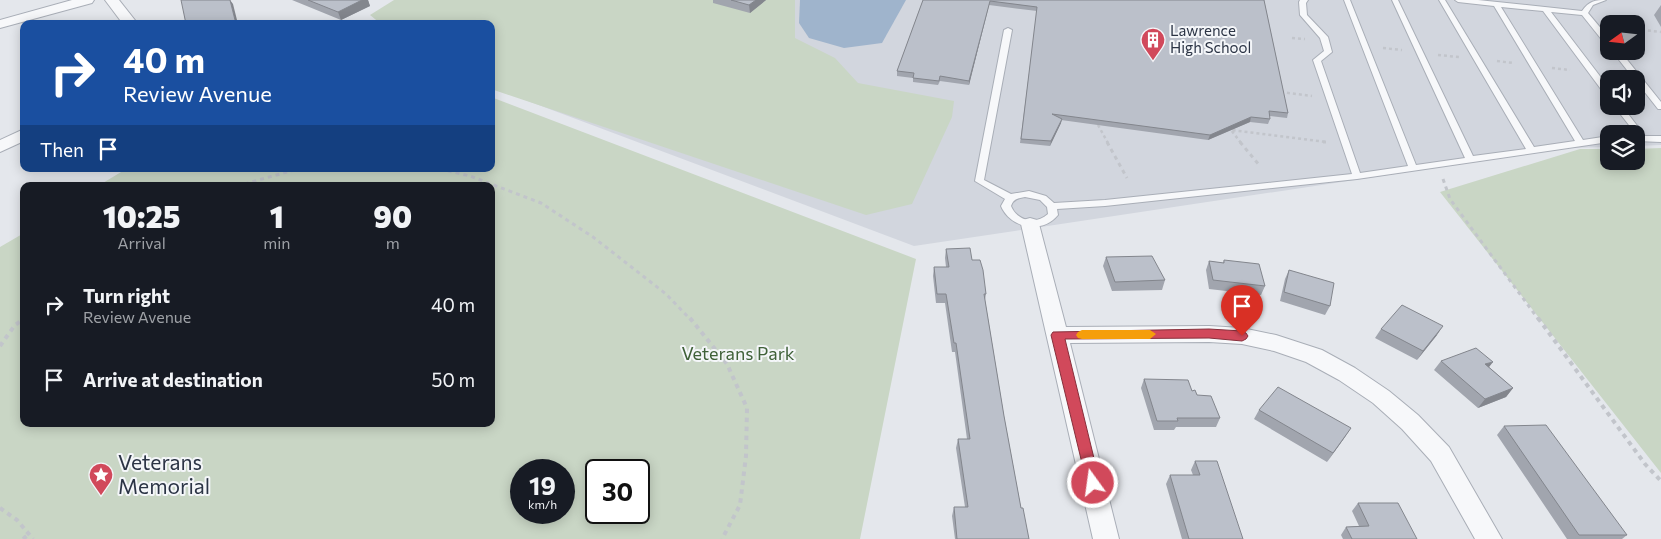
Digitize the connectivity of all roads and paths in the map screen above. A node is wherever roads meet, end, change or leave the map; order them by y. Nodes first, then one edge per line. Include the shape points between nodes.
1 (87, 0) edge
2 (112, 0) edge
3 (1306, 0) edge
4 (1347, 0) edge
5 (1395, 0) edge
6 (1442, 0) edge
7 (1458, 0) edge
8 (1603, 0) edge
9 (1562, 2) dead end
10 (1496, 4) junction
11 (1545, 9) junction
12 (1565, 11) junction
13 (1584, 13) junction
14 (128, 20) edge
15 (0, 24) edge
16 (1008, 30) dead end
17 (1645, 30) edge
18 (1600, 32) edge
19 (1661, 32) edge
20 (1623, 60) edge
21 (1600, 82) edge
22 (1281, 92) edge
23 (1315, 96) dead end
24 (1661, 107) edge
25 (1098, 125) edge
26 (20, 136) edge
27 (1645, 139) edge
28 (1661, 139) edge
29 (1600, 140) edge
30 (1326, 142) dead end
31 (1580, 143) junction
32 (0, 147) edge
33 (1531, 150) junction
34 (1470, 159) junction
35 (1260, 166) dead end
36 (1413, 168) junction
37 (287, 172) edge
38 (453, 172) edge
39 (1358, 176) junction
40 (1442, 176) dead end
41 (1127, 178) dead end
42 (251, 182) edge
43 (486, 182) edge
44 (495, 186) edge
45 (1011, 198) junction
46 (1052, 206) junction
47 (1033, 233) junction
48 (20, 321) edge
49 (1058, 335) junction
50 (0, 346) edge
51 (1661, 481) edge
52 (0, 508) edge
53 (29, 534) junction
54 (22, 539) edge
55 (33, 539) edge
56 (722, 539) edge
57 (1106, 539) edge
58 (1489, 539) edge

1 - 15 street
2 - 14 street
3 - 39 lane via 1302,2 1304,15 1324,37 1328,52 1317,60
4 - 36 lane
5 - 34 lane
6 - 33 lane
7 - 10 lane
8 - 13 lane via 1591,4
9 - 12 lane
10 - 11 lane
10 - 31 lane
11 - 12 lane
11 - 21 lane
12 - 13 lane
13 - 18 lane
16 - 45 lane via 979,181
17 - 19 path
20 - 24 lane
22 - 23 path
25 - 41 path
26 - 32 street
27 - 28 lane
29 - 31 lane
30 - 35 path via 1231,130
31 - 33 lane
33 - 34 lane
34 - 36 lane
36 - 39 lane
37 - 42 path
38 - 43 path
39 - 46 lane
40 - 51 path via 1450,199 1645,464
44 - 56 path via 541,203 593,237 666,294 696,325 726,364 747,408 746,456 740,505
45 - 46 lane via 1029,194 1043,198
45 - 47 lane via 1006,206 1010,216
46 - 47 lane via 1053,215 1038,224
47 - 49 street
48 - 50 path
49 - 57 street
49 - 58 street via 1242,336 1314,356 1381,397 1410,422 1440,454
52 - 53 path
53 - 54 path
53 - 55 path

